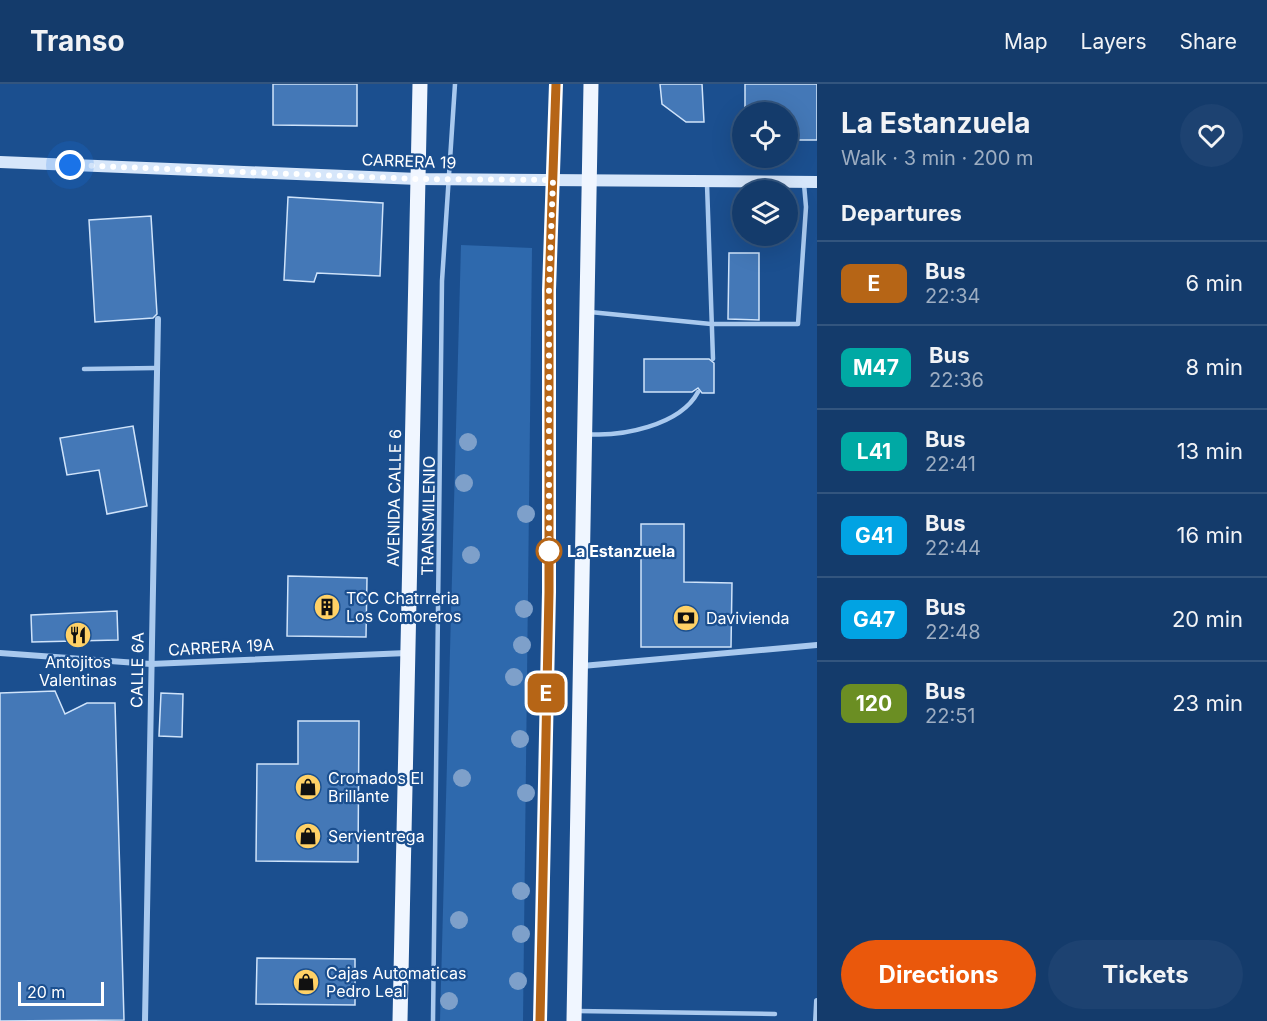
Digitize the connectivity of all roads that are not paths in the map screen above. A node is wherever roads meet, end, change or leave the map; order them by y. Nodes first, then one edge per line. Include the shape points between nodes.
1 (420, 84) edge
2 (455, 84) edge
3 (556, 84) edge
4 (591, 84) edge
5 (0, 162) edge
6 (418, 179) junction
7 (449, 179) junction
8 (553, 180) junction
9 (588, 181) junction
10 (706, 181) junction
11 (804, 182) junction
12 (817, 182) edge
13 (586, 312) junction
14 (158, 319) dead end
15 (711, 324) junction
16 (713, 359) dead end
17 (156, 368) junction
18 (84, 369) dead end
19 (698, 393) dead end
20 (584, 434) junction
21 (817, 645) edge
22 (407, 652) junction
23 (0, 653) edge
24 (151, 664) junction
25 (581, 666) junction
26 (817, 1001) edge
27 (775, 1014) dead end
28 (574, 1016) edge
29 (145, 1021) edge
30 (400, 1021) edge
31 (433, 1021) edge
32 (540, 1021) edge
33 (816, 1021) edge

1 - 6 main road, AVENIDA CALLE 6
2 - 7 lane, TRANSMILENIO
3 - 8 lane
4 - 9 main road
5 - 6 street, CARRERA 19
6 - 7 street, CARRERA 19
6 - 22 main road, AVENIDA CALLE 6
7 - 8 street, CARRERA 19
7 - 31 lane, TRANSMILENIO via 442,281
8 - 9 street, CARRERA 19
8 - 32 lane
9 - 10 street, CARRERA 19
9 - 13 main road
10 - 11 street, CARRERA 19
10 - 15 lane
11 - 12 street, CARRERA 19
11 - 15 lane via 806,207 798,324
13 - 15 lane
13 - 20 main road
14 - 17 street, CALLE 6A
15 - 16 lane
17 - 18 lane
17 - 24 street, CALLE 6A
19 - 20 lane via 658,425 609,436
20 - 25 main road
21 - 25 street
22 - 24 street, CARRERA 19A
22 - 30 main road, AVENIDA CALLE 6
23 - 24 street, CARRERA 19A
24 - 29 street, CALLE 6A
25 - 28 main road
26 - 33 street
27 - 28 lane

